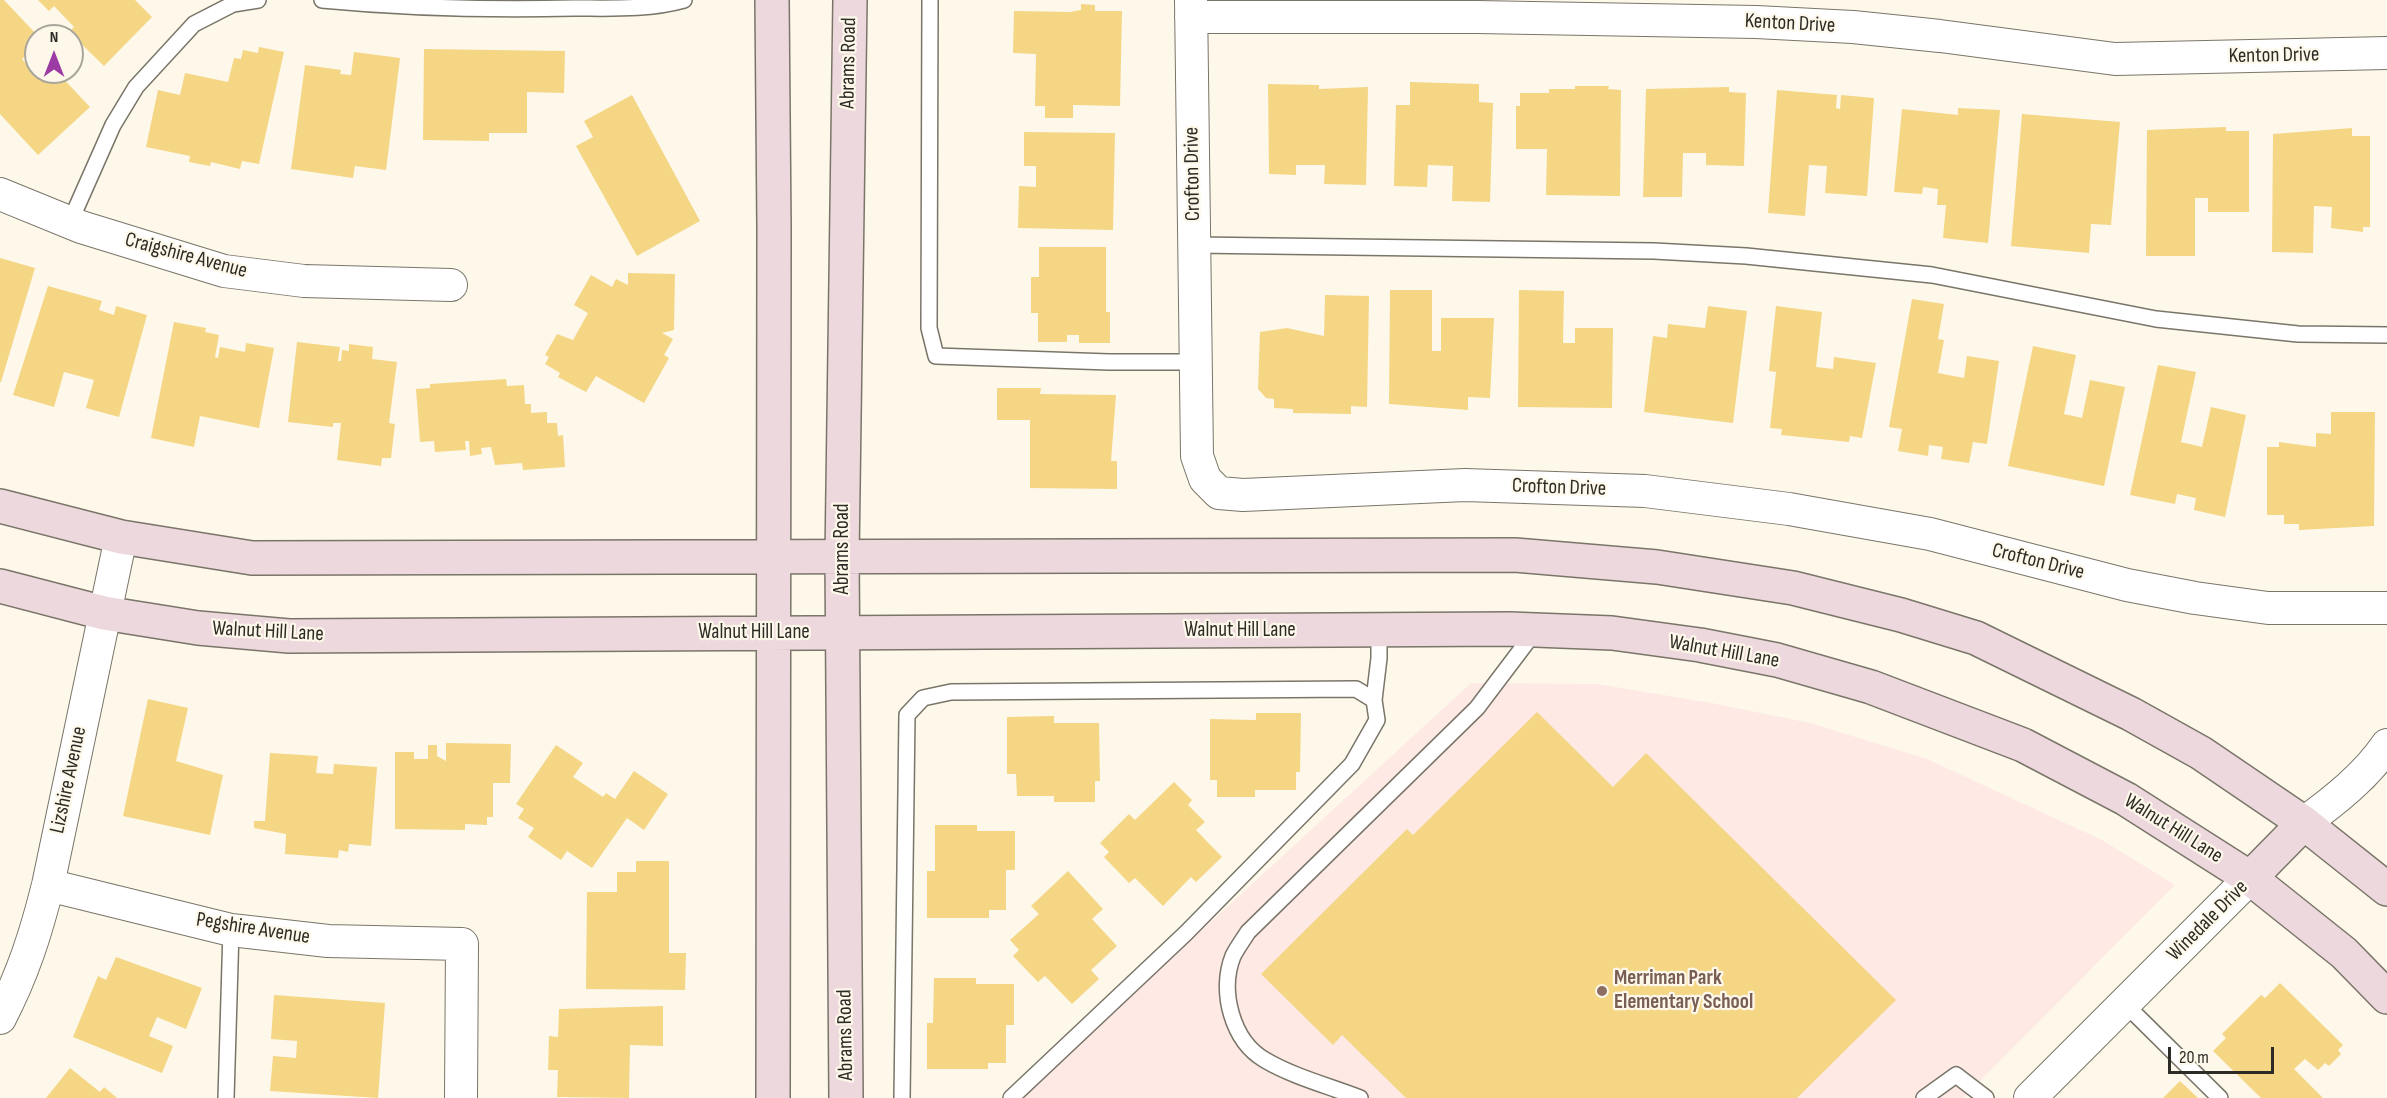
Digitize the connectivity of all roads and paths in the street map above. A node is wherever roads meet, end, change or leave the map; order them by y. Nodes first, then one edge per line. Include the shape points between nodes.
1 (258, 0) edge
2 (322, 0) edge
3 (684, 0) edge
4 (772, 0) edge
5 (850, 0) edge
6 (930, 0) edge
7 (1191, 8) edge
8 (2387, 53) edge
9 (0, 194) edge
10 (70, 222) junction
11 (1194, 245) junction
12 (452, 285) dead end
13 (2387, 335) edge
14 (1196, 362) junction
15 (0, 506) edge
16 (121, 537) junction
17 (772, 557) junction
18 (842, 557) junction
19 (0, 586) edge
20 (2387, 608) edge
21 (104, 613) junction
22 (1379, 630) junction
23 (1536, 630) junction
24 (773, 633) junction
25 (842, 633) junction
26 (1374, 700) junction
27 (2387, 745) edge
28 (2304, 823) junction
29 (2250, 878) junction
30 (48, 885) junction
31 (2387, 889) edge
32 (231, 930) junction
33 (2387, 997) edge
34 (2125, 1004) junction
35 (0, 1018) edge
36 (226, 1098) edge
37 (461, 1098) edge
38 (773, 1098) edge
39 (846, 1098) edge
40 (902, 1098) edge
41 (1011, 1098) edge
42 (1360, 1098) edge
43 (1924, 1098) edge
44 (1986, 1098) edge
45 (2030, 1098) edge
46 (2220, 1098) edge

1 - 10 lane via 233,4 194,24 136,87 113,125
2 - 3 lane via 400,7 519,9 660,7
4 - 17 main road
5 - 18 main road, Abrams Road
6 - 14 lane via 929,328 936,356
7 - 8 street, Kenton Drive via 1853,27 2115,59
7 - 11 street, Crofton Drive
9 - 10 street, Craigshire Avenue
10 - 12 street, Craigshire Avenue via 224,271 304,281
11 - 13 lane via 1654,251 1746,256 1932,275 2156,319 2298,334
11 - 14 street, Crofton Drive
14 - 20 street, Crofton Drive via 1197,456 1205,479 1219,493 1465,485 1645,491 1789,509 1930,534 2127,585 2195,598 2268,608
15 - 16 main road
16 - 17 main road via 252,558
16 - 21 street, Lizshire Avenue
17 - 18 main road
17 - 24 main road
18 - 25 main road, Abrams Road
18 - 28 main road via 1515,555 1657,567 1793,588 1976,638 2161,730
19 - 21 main road, Walnut Hill Lane
21 - 24 main road, Walnut Hill Lane via 198,628 289,636
21 - 30 street, Lizshire Avenue
22 - 23 main road, Walnut Hill Lane
22 - 25 main road, Walnut Hill Lane
22 - 26 lane
23 - 29 main road, Walnut Hill Lane via 1612,633 1700,645 1777,660 1870,687 2023,745 2126,799
23 - 42 lane via 1477,708 1248,932 1233,957 1228,994 1231,1013 1243,1038 1263,1059 1288,1072
24 - 25 main road, Walnut Hill Lane
24 - 38 main road
25 - 39 main road, Abrams Road
26 - 40 lane via 1356,689 951,692 923,698 907,715
26 - 41 lane via 1377,720 1352,764 1186,933
27 - 28 street, Winedale Drive via 2335,800
28 - 29 main road, Winedale Drive
28 - 31 main road
29 - 33 main road, Walnut Hill Lane via 2344,953
29 - 34 street, Winedale Drive
30 - 32 street, Pegshire Avenue
30 - 35 street, Lizshire Avenue via 34,940
32 - 36 lane
32 - 37 street, Pegshire Avenue via 328,941 462,944
34 - 45 street, Winedale Drive
34 - 46 lane
43 - 44 lane via 1956,1075

